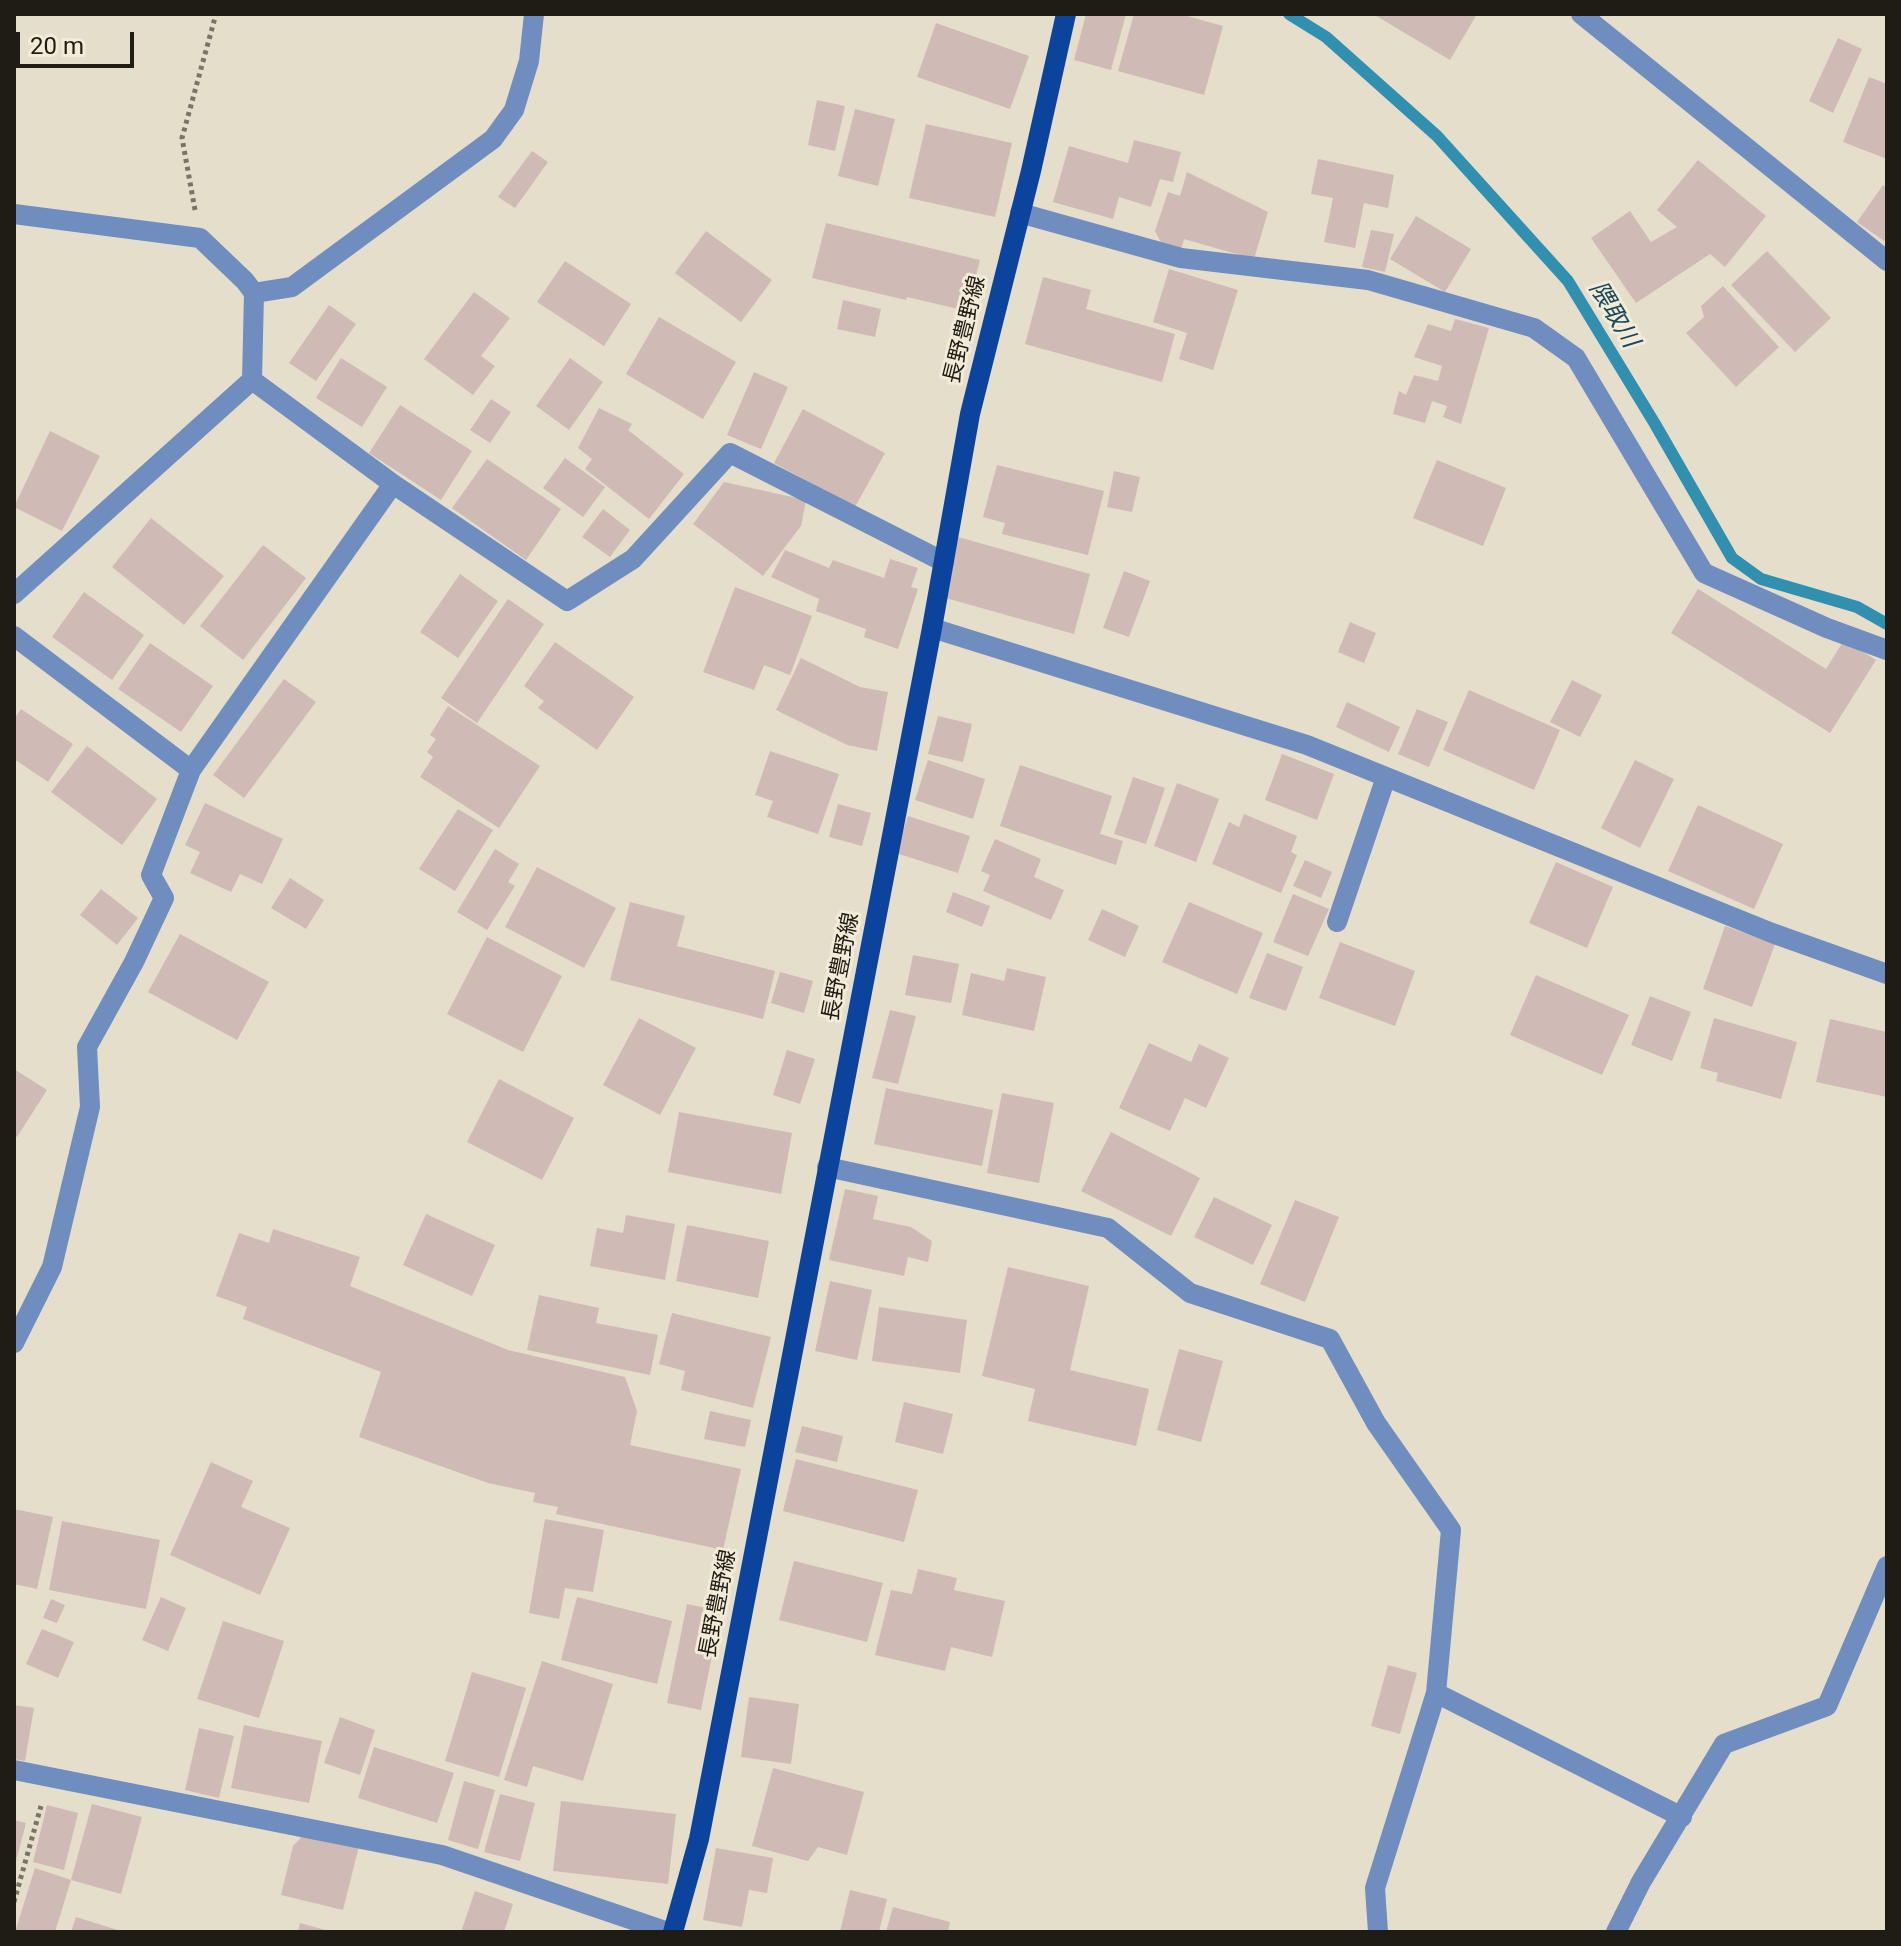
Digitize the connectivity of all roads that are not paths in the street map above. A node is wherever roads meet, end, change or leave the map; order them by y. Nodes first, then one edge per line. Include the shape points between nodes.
1 (534, 14) edge
2 (1066, 14) edge
3 (1581, 14) edge
4 (1020, 213) junction
5 (14, 214) edge
6 (1887, 261) edge
7 (254, 293) junction
8 (252, 380) junction
9 (393, 484) junction
10 (944, 562) junction
11 (14, 594) edge
12 (932, 628) junction
13 (14, 636) edge
14 (1887, 650) edge
15 (191, 770) junction
16 (1386, 777) junction
17 (1337, 922) dead end
18 (1887, 974) edge
19 (827, 1167) junction
20 (14, 1343) edge
21 (1887, 1566) edge
22 (1436, 1693) junction
23 (14, 1770) edge
24 (1682, 1817) junction
25 (670, 1932) edge
26 (1378, 1932) edge
27 (1616, 1932) edge

1 - 7 street via 529,61 514,110 493,139 292,287
2 - 4 main road, 長野豊野線
3 - 6 street
4 - 10 main road, 長野豊野線 via 970,414
4 - 14 street via 1181,258 1368,280 1534,328 1576,358 1704,573
5 - 7 street via 200,238
7 - 8 street
8 - 9 street
8 - 11 street
9 - 10 street via 567,601 633,559 730,453
9 - 15 street
10 - 12 main road, 長野豊野線
12 - 16 street via 1307,745
12 - 19 main road, 長野豊野線
13 - 15 street
15 - 20 street via 151,875 164,898 87,1047 90,1107 52,1267
16 - 17 street
16 - 18 street
19 - 22 street via 1108,1228 1190,1293 1330,1339 1376,1423 1451,1530
19 - 25 main road, 長野豊野線 via 699,1839
21 - 24 street via 1827,1706 1724,1744
22 - 24 street
22 - 26 street via 1375,1888
23 - 25 street via 442,1855
24 - 27 street

